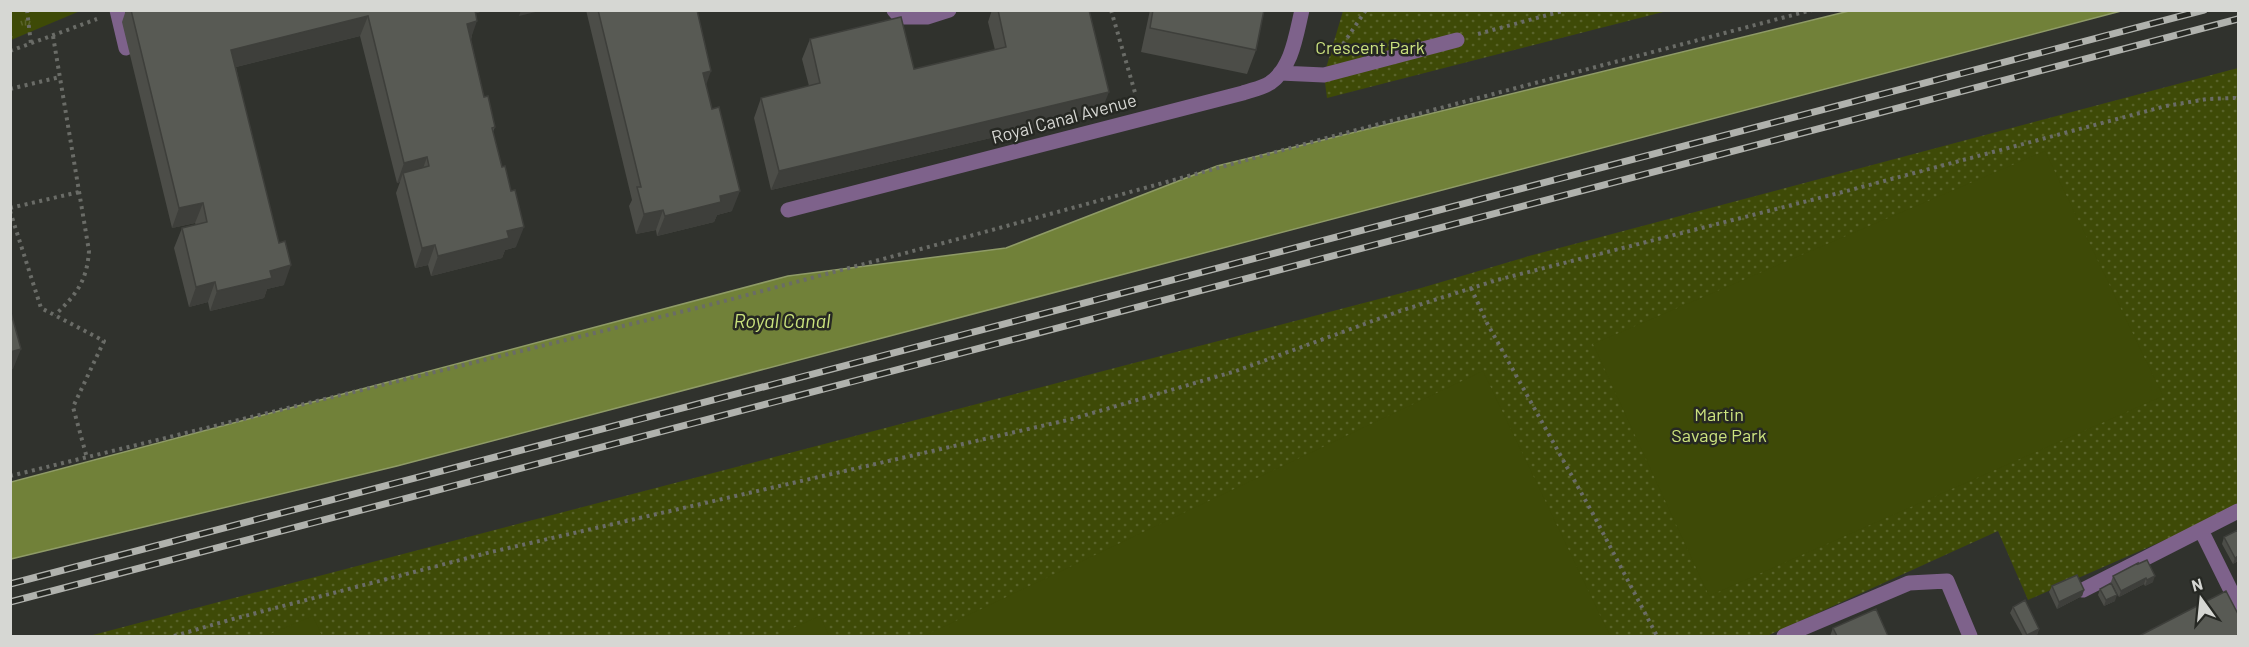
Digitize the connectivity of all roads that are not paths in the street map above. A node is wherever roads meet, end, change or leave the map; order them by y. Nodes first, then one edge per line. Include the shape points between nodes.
1 (894, 10) edge
2 (950, 10) edge
3 (1302, 10) edge
4 (117, 11) edge
5 (1457, 40) road end
6 (126, 48) dead end
7 (1280, 73) junction
8 (788, 210) dead end
9 (2238, 512) edge
10 (2201, 530) junction
11 (2083, 590) edge
12 (2238, 605) edge
13 (1784, 636) edge
14 (1971, 636) edge

1 - 2 street via 900,17 927,17
3 - 7 street via 1291,52
4 - 6 street
5 - 7 street via 1324,75
7 - 8 street, Royal Canal Avenue via 1268,84 1243,93
9 - 10 street
10 - 11 street
10 - 12 street
13 - 14 street via 1909,583 1947,581

